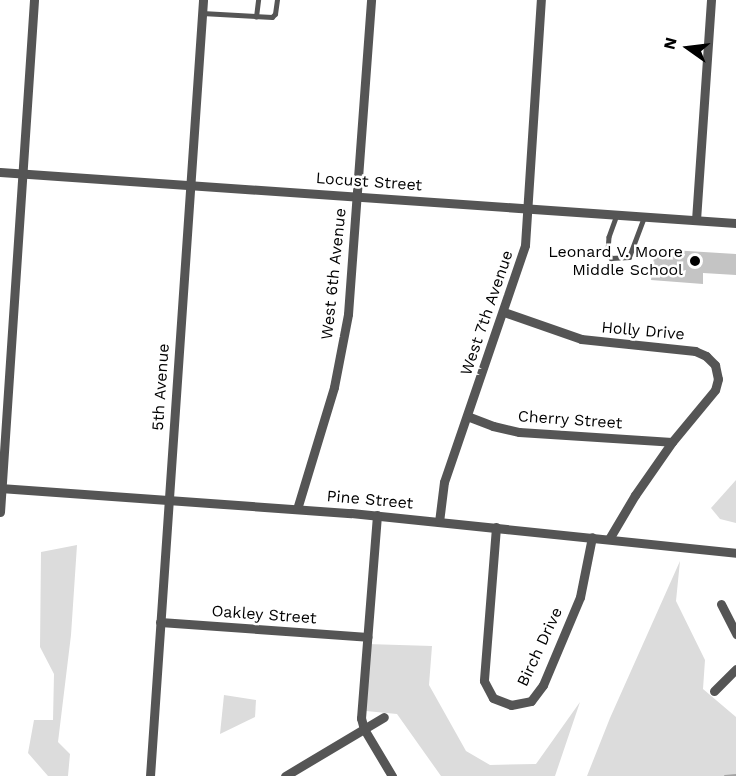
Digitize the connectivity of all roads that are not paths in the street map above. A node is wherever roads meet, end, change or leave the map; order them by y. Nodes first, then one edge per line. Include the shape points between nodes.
1 (34, 0) edge
2 (203, 0) edge
3 (258, 0) edge
4 (277, 0) edge
5 (371, 0) edge
6 (541, 0) edge
7 (711, 0) edge
8 (202, 13) junction
9 (256, 17) junction
10 (0, 172) edge
11 (23, 173) junction
12 (190, 185) junction
13 (358, 197) junction
14 (527, 208) junction
15 (617, 215) junction
16 (644, 217) junction
17 (696, 220) junction
18 (736, 223) edge
19 (504, 312) junction
20 (467, 416) junction
21 (672, 442) junction
22 (1, 488) edge
23 (168, 501) junction
24 (297, 509) junction
25 (0, 512) edge
26 (377, 515) junction
27 (439, 522) junction
28 (496, 527) junction
29 (592, 537) junction
30 (609, 539) junction
31 (736, 552) edge
32 (721, 604) dead end
33 (160, 622) junction
34 (736, 634) edge
35 (367, 637) junction
36 (736, 669) edge
37 (714, 691) dead end
38 (384, 717) dead end
39 (364, 729) junction
40 (150, 776) edge
41 (285, 776) edge
42 (392, 776) edge

1 - 11 street
2 - 8 street, 5th Avenue
3 - 9 lane
4 - 9 lane via 272,17
5 - 13 street, West 6th Avenue
6 - 14 street, West 7th Avenue
7 - 17 street
8 - 9 lane
8 - 12 street, 5th Avenue
10 - 11 street, Locust Street
11 - 12 street, Locust Street
11 - 22 street
12 - 13 street, Locust Street
12 - 23 street, 5th Avenue
13 - 14 street, Locust Street
13 - 24 street, West 6th Avenue via 348,314 334,387
14 - 15 street, Locust Street
14 - 19 street, West 7th Avenue via 524,251
15 - 16 street, Locust Street
15 - 16 lane via 609,237 611,258 629,257
16 - 17 street, Locust Street
17 - 18 street, Locust Street
19 - 20 street, West 7th Avenue
19 - 21 street, Holly Drive via 581,339 688,350 706,356 718,372 715,390
20 - 21 street, Cherry Street via 519,432
20 - 27 street, West 7th Avenue via 444,482
21 - 30 street, Holly Drive via 634,495
22 - 23 street, Pine Street
22 - 25 street
23 - 24 street, Pine Street
23 - 33 street, 5th Avenue
24 - 26 street, Pine Street
26 - 27 street, Pine Street
26 - 35 street
27 - 28 street, Pine Street
28 - 29 street, Pine Street
28 - 29 street, Birch Drive via 484,681 493,698 512,705 531,701 543,686 580,597
29 - 30 street, Pine Street
30 - 31 street, Pine Street
32 - 34 street
33 - 35 street, Oakley Street
33 - 40 street, 5th Avenue
35 - 39 street via 361,718
36 - 37 street
38 - 39 street
39 - 41 street
39 - 42 street

